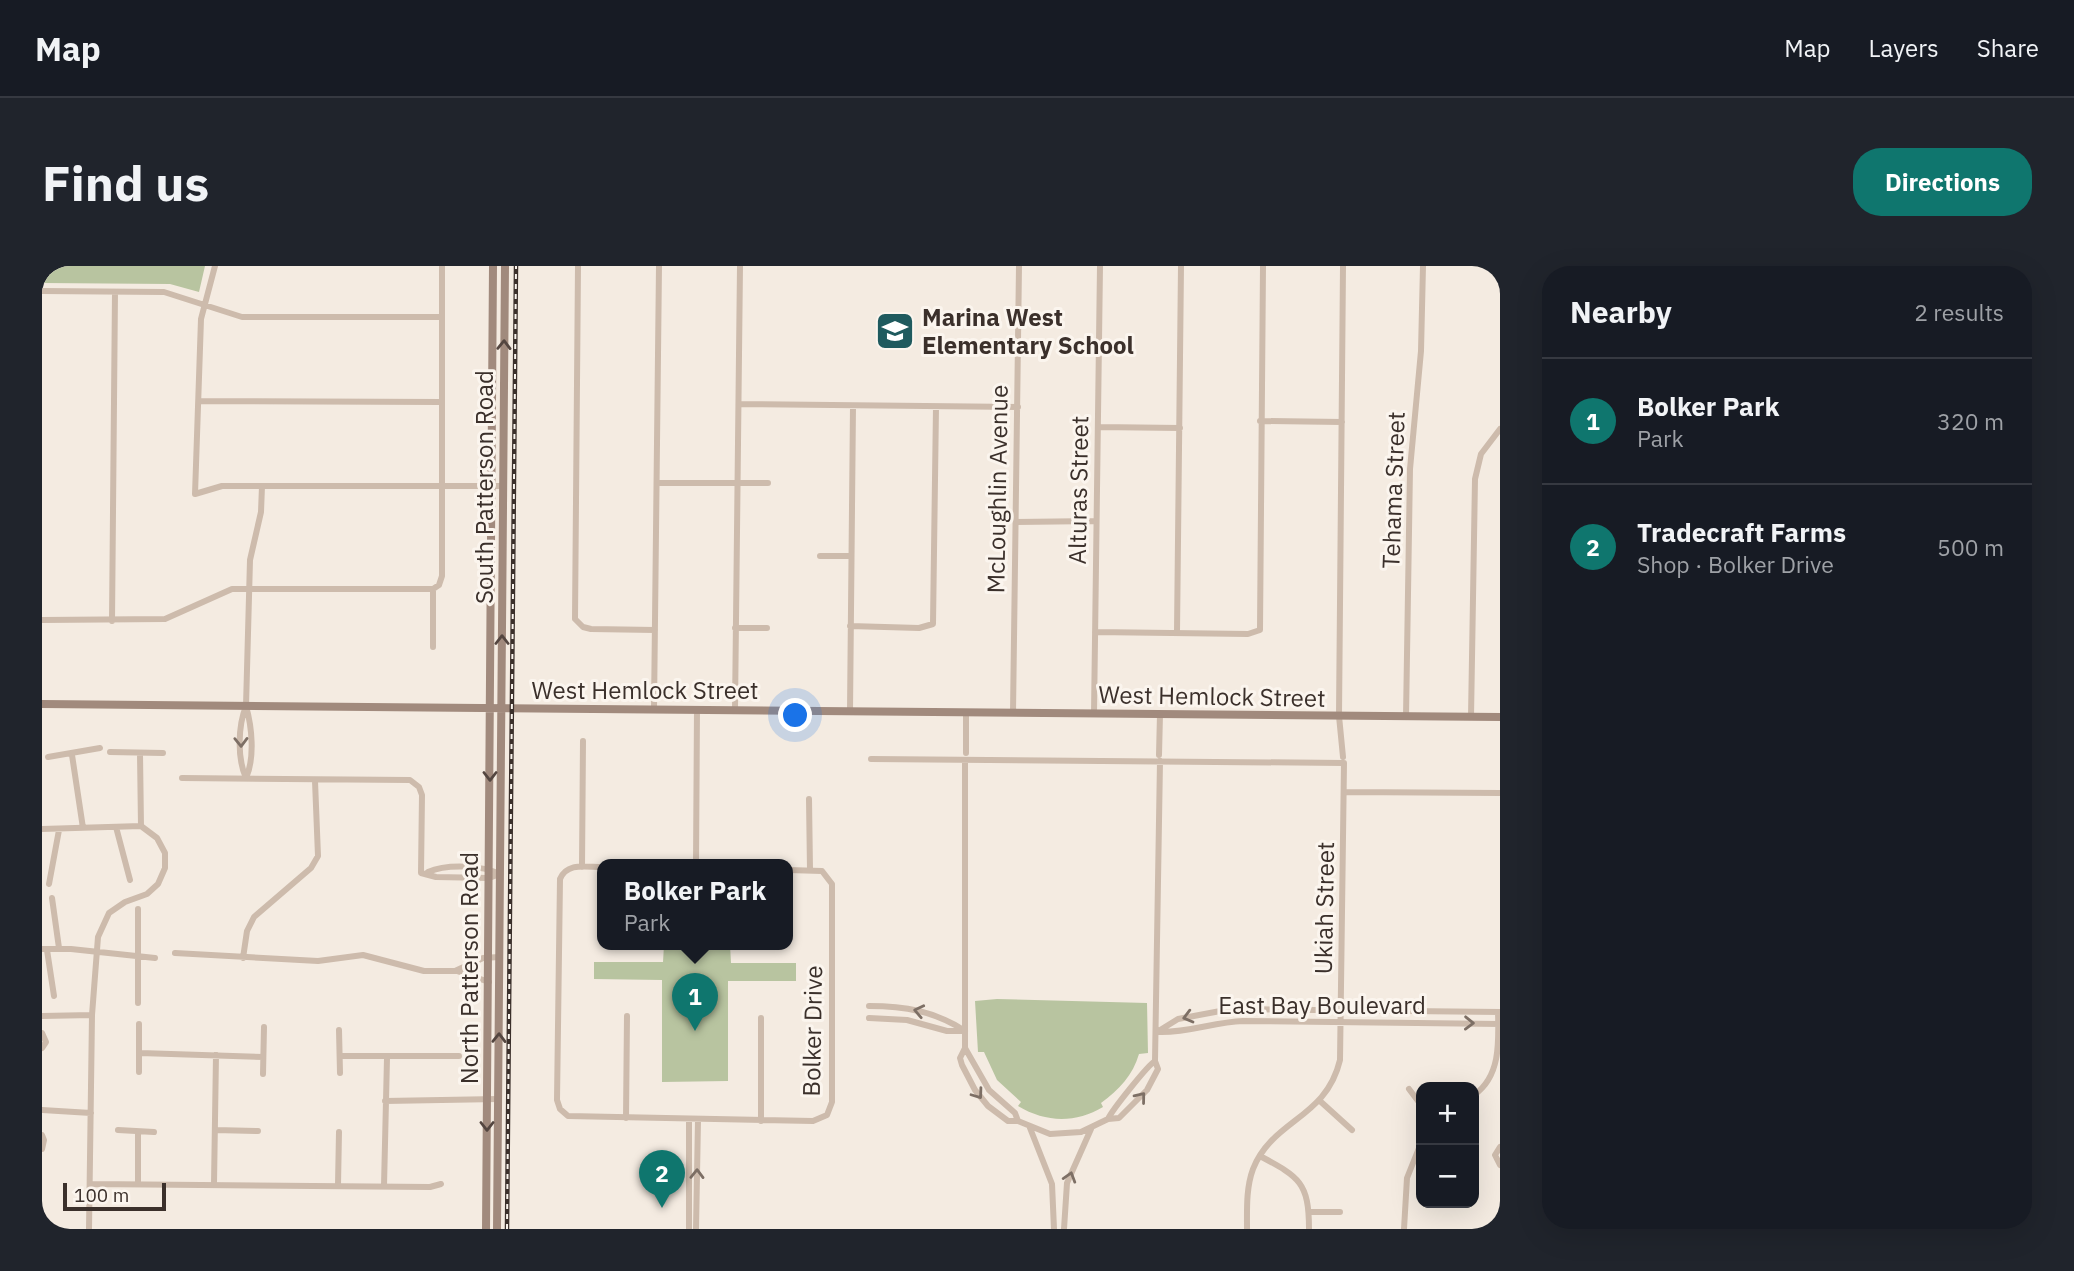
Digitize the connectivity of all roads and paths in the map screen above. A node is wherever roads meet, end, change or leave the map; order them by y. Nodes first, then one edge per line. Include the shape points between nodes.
1 (215, 266) edge
2 (442, 266) edge
3 (494, 266) edge
4 (505, 266) edge
5 (578, 266) edge
6 (659, 266) edge
7 (740, 266) edge
8 (1018, 266) edge
9 (1100, 266) edge
10 (1181, 266) edge
11 (1263, 266) edge
12 (1343, 266) edge
13 (1423, 266) edge
14 (42, 291) edge
15 (115, 292) junction
16 (204, 302) junction
17 (442, 317) junction
18 (199, 401) junction
19 (442, 401) junction
20 (740, 404) junction
21 (853, 406) junction
22 (936, 407) junction
23 (1017, 407) junction
24 (1260, 421) junction
25 (1342, 422) junction
26 (1098, 427) junction
27 (1180, 428) junction
28 (1500, 429) edge
29 (657, 482) junction
30 (739, 483) junction
31 (768, 483) dead end
32 (262, 486) junction
33 (440, 486) junction
34 (491, 486) junction
35 (503, 486) junction
36 (1096, 521) junction
37 (1016, 522) junction
38 (820, 556) dead end
39 (851, 556) junction
40 (250, 588) junction
41 (433, 589) junction
42 (42, 620) edge
43 (112, 621) junction
44 (850, 626) junction
45 (735, 628) junction
46 (767, 628) dead end
47 (655, 630) junction
48 (1095, 632) junction
49 (1177, 632) junction
50 (433, 647) dead end
51 (42, 704) edge
52 (246, 706) junction
53 (490, 708) junction
54 (501, 708) junction
55 (654, 709) junction
56 (697, 709) junction
57 (735, 709) junction
58 (850, 711) junction
59 (966, 713) junction
60 (1013, 713) junction
61 (1094, 714) junction
62 (1160, 714) junction
63 (1339, 716) junction
64 (1406, 717) junction
65 (1471, 717) junction
66 (1500, 717) edge
67 (583, 741) dead end
68 (100, 748) dead end
69 (110, 752) dead end
70 (163, 753) dead end
71 (141, 754) junction
72 (72, 755) junction
73 (965, 756) junction
74 (48, 757) dead end
75 (1160, 758) junction
76 (871, 759) dead end
77 (1343, 760) junction
78 (182, 778) dead end
79 (246, 778) junction
80 (315, 781) junction
81 (1345, 792) junction
82 (1500, 793) edge
83 (809, 799) dead end
84 (141, 826) junction
85 (116, 827) junction
86 (83, 828) junction
87 (42, 829) edge
88 (59, 830) junction
89 (696, 859) edge
90 (582, 867) junction
91 (597, 867) edge
92 (793, 870) edge
93 (810, 870) junction
94 (489, 873) junction
95 (500, 873) junction
96 (130, 880) dead end
97 (49, 884) dead end
98 (52, 898) dead end
99 (138, 909) dead end
100 (59, 948) junction
101 (45, 950) edge
102 (175, 953) dead end
103 (96, 954) junction
104 (138, 957) junction
105 (489, 957) junction
106 (499, 957) junction
107 (155, 958) dead end
108 (243, 958) junction
109 (455, 971) junction
110 (489, 982) junction
111 (54, 996) dead end
112 (138, 1003) dead end
113 (869, 1006) dead end
114 (1343, 1010) junction
115 (1499, 1012) edge
116 (92, 1015) junction
117 (42, 1016) edge
118 (627, 1016) dead end
119 (761, 1018) dead end
120 (869, 1018) dead end
121 (1343, 1022) junction
122 (139, 1024) dead end
123 (1499, 1024) edge
124 (264, 1027) dead end
125 (339, 1030) dead end
126 (965, 1031) junction
127 (1157, 1032) junction
128 (42, 1033) edge
129 (42, 1048) edge
130 (965, 1048) junction
131 (140, 1053) junction
132 (216, 1055) junction
133 (341, 1055) junction
134 (459, 1056) dead end
135 (263, 1057) junction
136 (387, 1058) junction
137 (1155, 1060) junction
138 (139, 1072) dead end
139 (340, 1073) dead end
140 (263, 1074) dead end
141 (1409, 1089) dead end
142 (1479, 1091) edge
143 (1416, 1098) edge
144 (487, 1099) junction
145 (498, 1099) junction
146 (384, 1101) junction
147 (1320, 1101) junction
148 (42, 1110) edge
149 (91, 1113) junction
150 (626, 1118) junction
151 (689, 1119) junction
152 (1108, 1119) junction
153 (698, 1120) junction
154 (761, 1121) junction
155 (1018, 1121) junction
156 (1030, 1128) junction
157 (1091, 1129) junction
158 (118, 1130) dead end
159 (215, 1130) junction
160 (1352, 1130) dead end
161 (258, 1131) dead end
162 (138, 1132) junction
163 (153, 1132) dead end
164 (339, 1132) dead end
165 (42, 1135) edge
166 (1420, 1145) edge
167 (1500, 1147) edge
168 (42, 1149) edge
169 (1260, 1156) junction
170 (1500, 1165) edge
171 (138, 1183) junction
172 (91, 1184) junction
173 (214, 1184) junction
174 (441, 1184) dead end
175 (338, 1185) junction
176 (384, 1186) junction
177 (1309, 1212) junction
178 (1340, 1212) dead end
179 (89, 1229) edge
180 (486, 1229) edge
181 (497, 1229) edge
182 (689, 1229) edge
183 (696, 1229) edge
184 (1054, 1229) edge
185 (1064, 1229) edge
186 (1247, 1229) edge
187 (1309, 1229) edge
188 (1404, 1229) edge

1 - 16 street
2 - 17 street
3 - 34 street, South Patterson Road
35 -> 4 street, South Patterson Road
5 - 47 street via 574,615 583,627
6 - 29 street
7 - 20 street
8 - 23 street, McLoughlin Avenue
9 - 26 street, Alturas Street
10 - 27 street
11 - 24 street
12 - 25 street, Ukiah Street
13 - 64 street, Tehama Street via 1410,469
14 - 15 street
15 - 16 street via 164,292
15 - 43 street
16 - 17 street via 216,311 242,317
16 - 18 street
17 - 19 street
18 - 19 street
18 - 32 street via 195,494 214,487
19 - 33 street
20 - 21 street
20 - 30 street
21 - 22 street
21 - 39 street
22 - 23 street
22 - 44 street via 933,624 919,628
23 - 37 street, McLoughlin Avenue
24 - 25 street
24 - 49 street via 1259,632
25 - 63 street, Ukiah Street
26 - 27 street
26 - 36 street, Alturas Street
27 - 49 street
28 - 65 street via 1481,454 1475,479
29 - 30 street
29 - 47 street
30 - 31 street
30 - 45 street
32 - 33 street
32 - 40 street via 261,512 251,547
33 - 34 street
33 - 41 street via 442,576
34 - 35 street
34 - 53 street, South Patterson Road
54 -> 35 street, South Patterson Road
36 - 37 street
36 - 48 street, Alturas Street
37 - 60 street, McLoughlin Avenue
38 - 39 street
39 - 44 street
40 - 41 street
40 - 43 street via 221,592 164,619
40 - 52 street
41 - 50 street
42 - 43 street
44 - 58 street
45 - 46 street
45 - 57 street
47 - 55 street
48 - 49 street
48 - 61 street, Alturas Street
51 - 52 street, West Hemlock Street
52 - 53 street, West Hemlock Street
52 - 79 street via 251,768
53 - 54 street, West Hemlock Street
53 -> 94 street, North Patterson Road
54 - 55 street, West Hemlock Street
54 - 95 street, North Patterson Road
55 - 56 street, West Hemlock Street
56 - 57 street, West Hemlock Street
56 - 89 street
57 - 58 street, West Hemlock Street
58 - 59 street, West Hemlock Street
59 - 60 street, West Hemlock Street
59 - 73 street
60 - 61 street, West Hemlock Street
61 - 62 street, West Hemlock Street
62 - 63 street, West Hemlock Street
62 - 75 street
63 - 64 street, West Hemlock Street
63 - 77 street, Ukiah Street
64 - 65 street, West Hemlock Street
65 - 66 street, West Hemlock Street
67 - 90 street
68 - 72 street
69 - 71 street
70 - 71 street
71 - 84 street
72 - 74 street
72 - 86 street
73 - 75 street
73 - 76 street
73 - 126 street
75 - 77 street
75 - 127 street
77 - 81 street, Ukiah Street
78 - 79 street
79 - 80 street
80 - 94 street via 410,780 422,795 425,873 436,869
80 - 108 street via 318,856 311,868 254,917
81 - 82 street
81 - 114 street, Ukiah Street
83 - 93 street
84 - 85 street
84 - 103 street via 163,846 162,877 147,894 109,913
85 - 86 street
85 - 96 street
86 - 88 street
87 - 88 street
88 - 97 street
90 - 91 street
90 - 150 street, Bolker Drive via 564,871 560,883 557,1100 568,1116
92 - 93 street
93 - 154 street, Bolker Drive via 824,872 832,884 832,1102 827,1115 818,1120
94 - 95 street
94 - 105 street, North Patterson Road
95 - 106 street, North Patterson Road
98 - 100 street
99 - 104 street
100 - 101 street
100 - 103 street
101 - 111 street
102 - 108 street
103 - 104 street
103 - 116 street
104 - 107 street
104 - 112 street
105 - 106 street
105 - 109 street
105 - 110 street, North Patterson Road
145 -> 106 street, North Patterson Road
108 - 109 street via 318,961 363,956 424,971
109 - 110 street
110 - 144 street, North Patterson Road
126 -> 113 street via 928,1012
114 - 115 street, East Bay Boulevard
114 - 121 street, Ukiah Street
114 -> 127 street, East Bay Boulevard via 1222,1010 1178,1019
115 - 123 street
116 - 117 street
116 - 149 street
118 - 150 street
119 - 154 street
120 - 126 street
121 -> 123 street, East Bay Boulevard
121 - 127 street, East Bay Boulevard via 1228,1022 1177,1033
121 - 147 street, Ukiah Street via 1339,1067
122 - 131 street
123 - 142 street via 1496,1071
124 - 135 street
125 - 133 street
126 - 130 street
127 - 137 street
128 - 129 street via 46,1042
130 - 155 street via 989,1090
130 -> 155 street via 962,1065 980,1097 1007,1121
131 - 132 street
131 - 138 street
132 - 135 street
132 - 159 street
133 - 136 street
133 - 139 street
134 - 136 street
135 - 140 street
136 - 146 street
137 - 152 street via 1146,1065
152 -> 137 street via 1119,1118 1147,1090 1158,1069
141 - 143 street
144 - 145 street
144 - 146 street
144 -> 180 street, North Patterson Road
145 - 181 street, North Patterson Road
146 - 176 street
147 - 160 street
147 - 169 street, Ukiah Street via 1273,1138
148 - 149 street
149 - 172 street
150 - 151 street, Bolker Drive
151 - 153 street, Bolker Drive
151 - 182 street
152 - 157 street
153 - 154 street, Bolker Drive
183 -> 153 street
155 - 156 street
156 - 157 street via 1059,1134
156 - 184 street via 1052,1184
185 -> 157 street via 1067,1183
158 - 162 street
159 - 161 street
159 - 173 street
162 - 163 street
162 - 171 street
164 - 175 street
165 - 168 street
166 - 188 street via 1407,1178
167 - 170 street via 1495,1155
169 - 177 street via 1297,1179 1307,1192
169 - 186 street, Ukiah Street via 1248,1192
171 - 172 street
171 - 173 street
172 - 179 street
173 - 175 street
174 - 176 street
175 - 176 street
177 - 178 street
177 - 187 street

